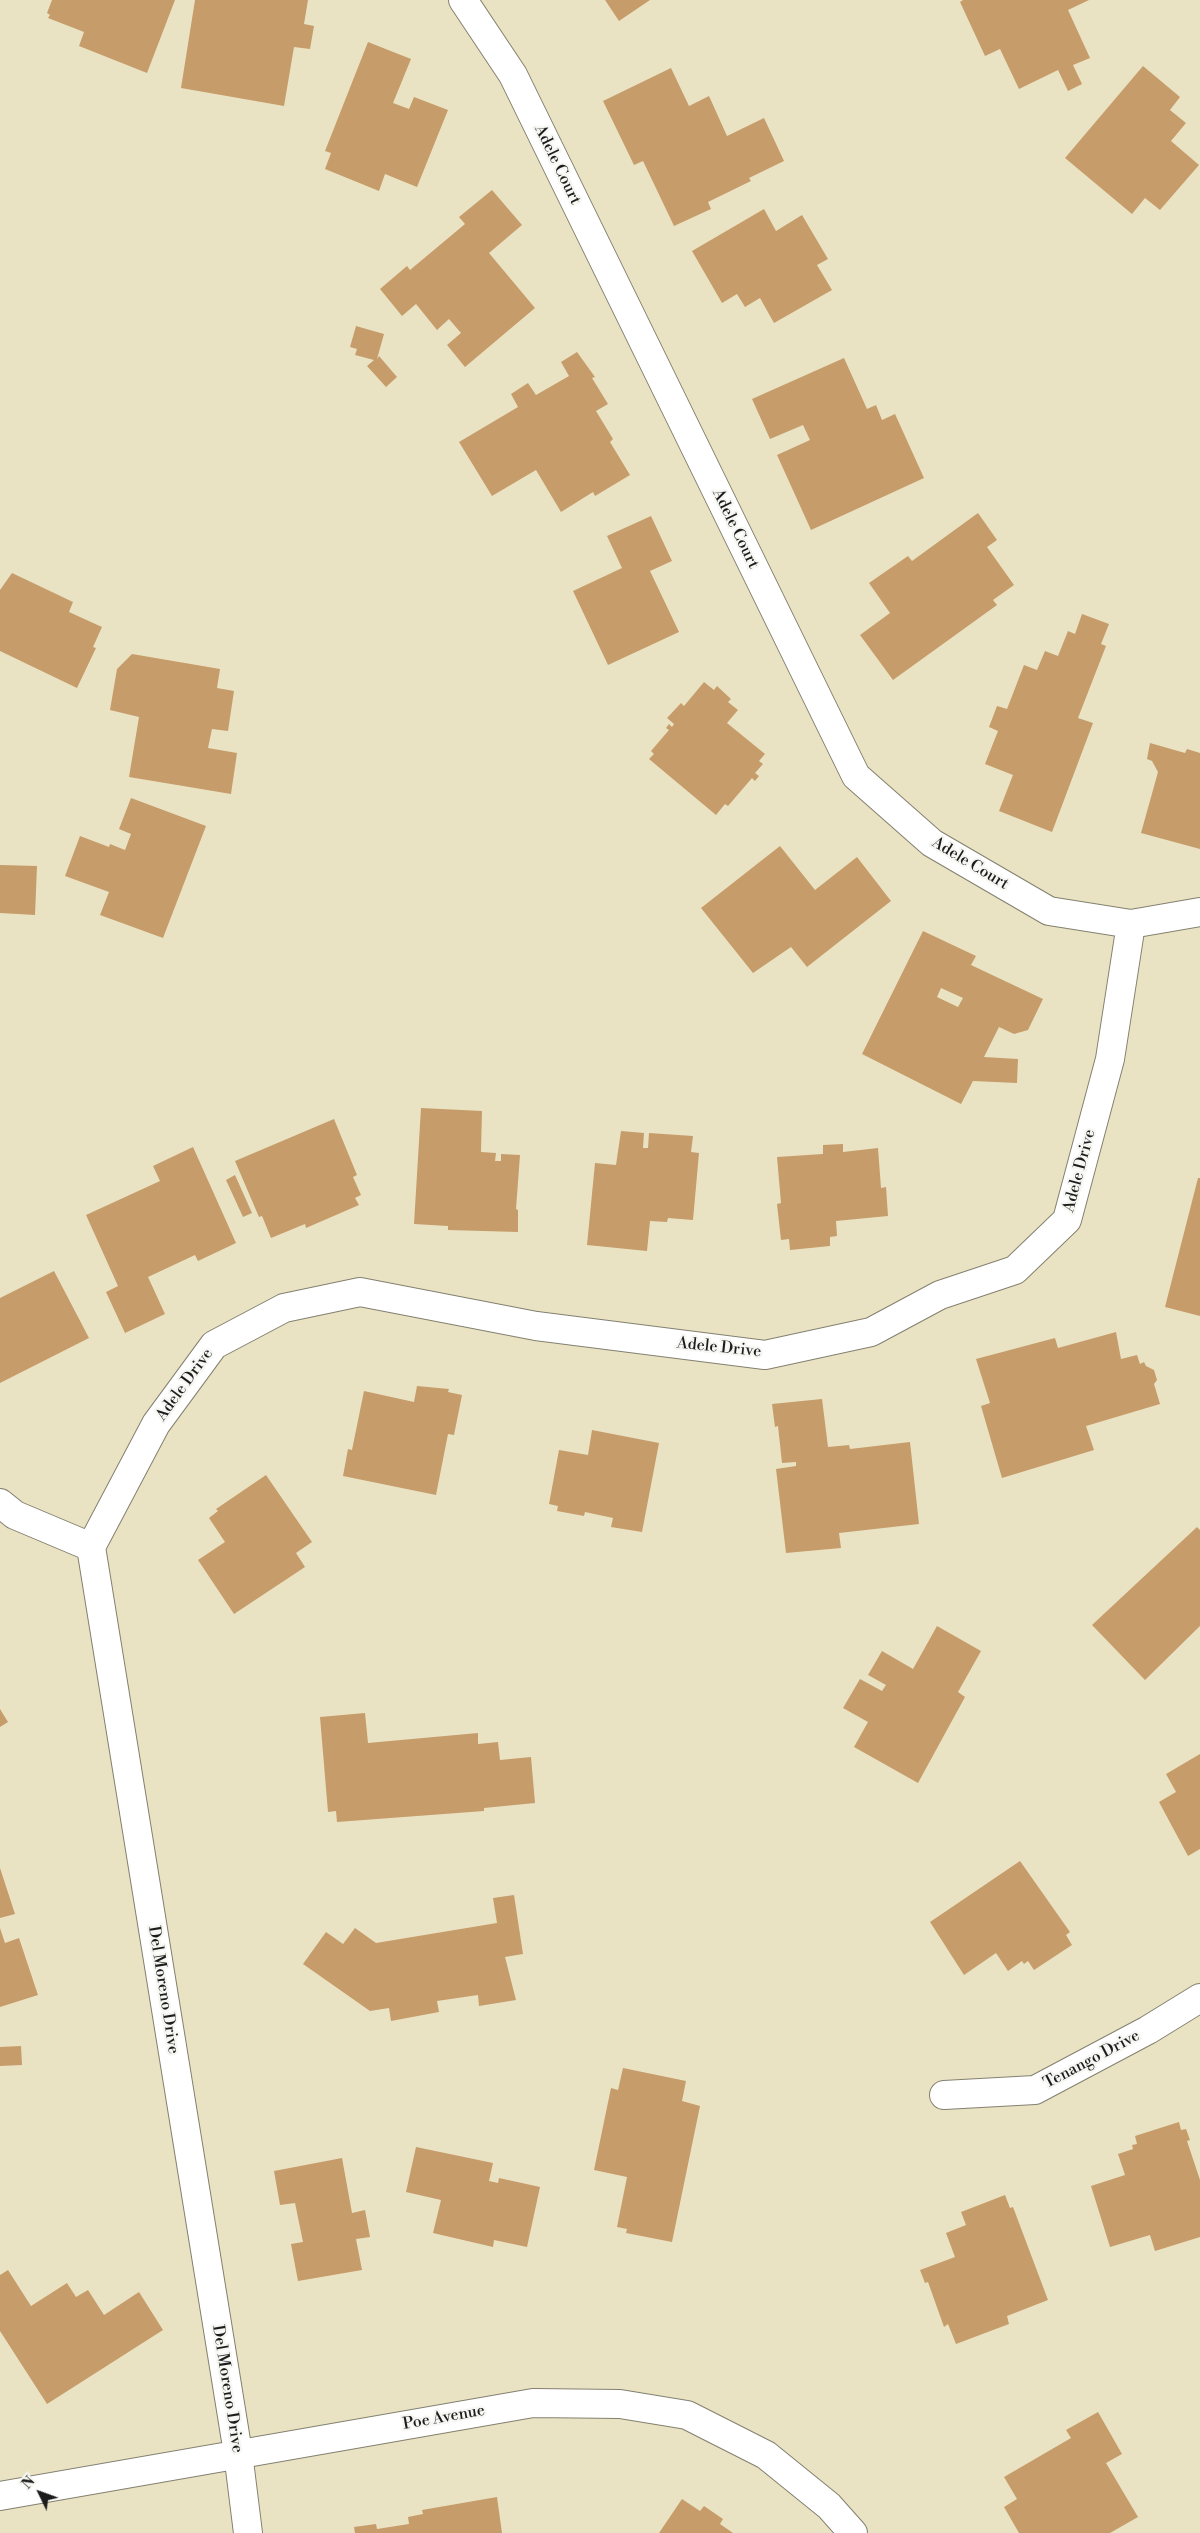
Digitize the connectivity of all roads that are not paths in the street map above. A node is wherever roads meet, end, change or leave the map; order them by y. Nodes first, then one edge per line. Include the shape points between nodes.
1 (463, 0) edge
2 (1200, 912) edge
3 (1131, 924) junction
4 (0, 1503) edge
5 (91, 1547) junction
6 (1200, 1998) edge
7 (944, 2095) dead end
8 (238, 2453) junction
9 (0, 2496) edge
10 (248, 2533) edge
11 (853, 2533) edge

1 - 3 street, Adele Court via 513,75 856,776 932,843 1048,911
2 - 3 street
3 - 5 street, Adele Drive via 1110,1059 1067,1220 1016,1270 940,1295 872,1332 764,1355 536,1326 360,1292 284,1308 214,1346 156,1424
4 - 5 street via 15,1515
5 - 8 street, Del Moreno Drive
6 - 7 street, Tenango Drive via 1154,2027 1035,2090
8 - 9 street, Poe Avenue
8 - 10 street, Del Moreno Drive
8 - 11 street, Poe Avenue via 533,2402 620,2404 687,2415 766,2455 829,2506

